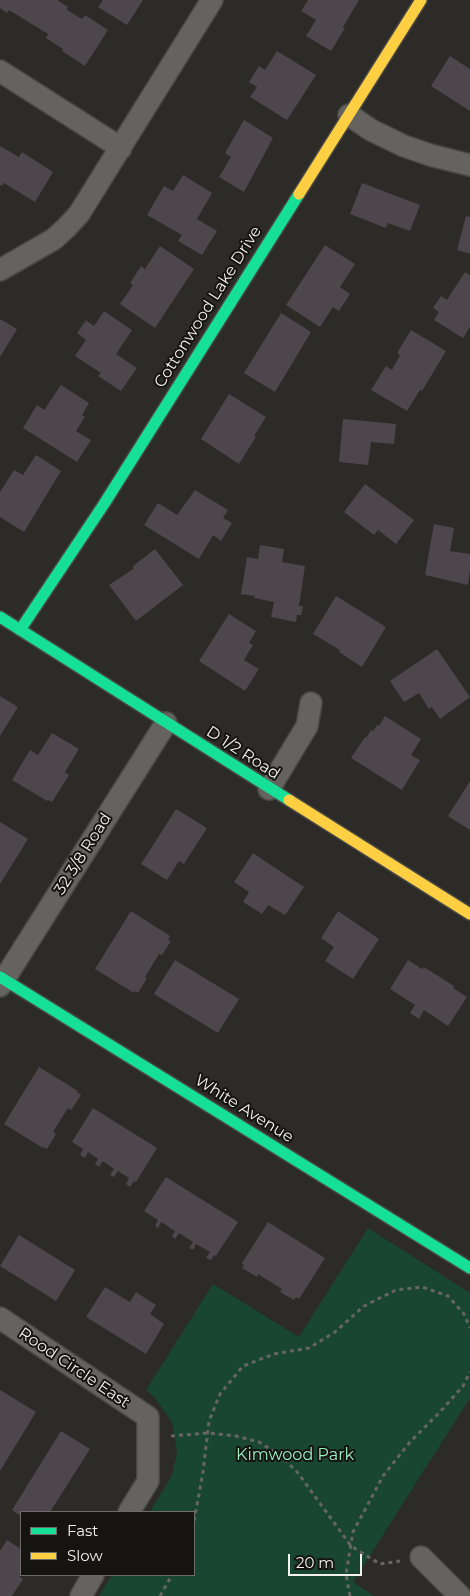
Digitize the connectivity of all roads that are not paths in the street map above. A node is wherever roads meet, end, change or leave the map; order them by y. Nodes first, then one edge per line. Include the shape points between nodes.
1 (212, 0) edge
2 (421, 0) edge
3 (0, 72) edge
4 (349, 115) junction
5 (121, 148) junction
6 (470, 165) edge
7 (0, 270) edge
8 (0, 617) edge
9 (20, 630) junction
10 (311, 703) dead end
11 (166, 723) junction
12 (269, 789) junction
13 (470, 914) edge
14 (1, 981) edge
15 (470, 1268) edge
16 (0, 1318) edge
17 (131, 1511) edge
18 (421, 1557) road end
19 (92, 1576) edge
20 (81, 1596) edge
21 (460, 1596) edge

1 - 5 street
2 - 4 street, Cottonwood Lake Drive
3 - 5 street
4 - 6 street via 404,146
4 - 9 street, Cottonwood Lake Drive via 104,504
5 - 7 street via 79,214 67,227 54,239
8 - 9 street, D 1/2 Road
9 - 11 street, D 1/2 Road
10 - 12 street via 307,726
11 - 12 street, D 1/2 Road
11 - 14 street, 32 3/8 Road
12 - 13 street, D 1/2 Road
14 - 15 street, White Avenue
16 - 17 street, Rood Circle East via 148,1428 148,1481
18 - 21 street
19 - 20 street

